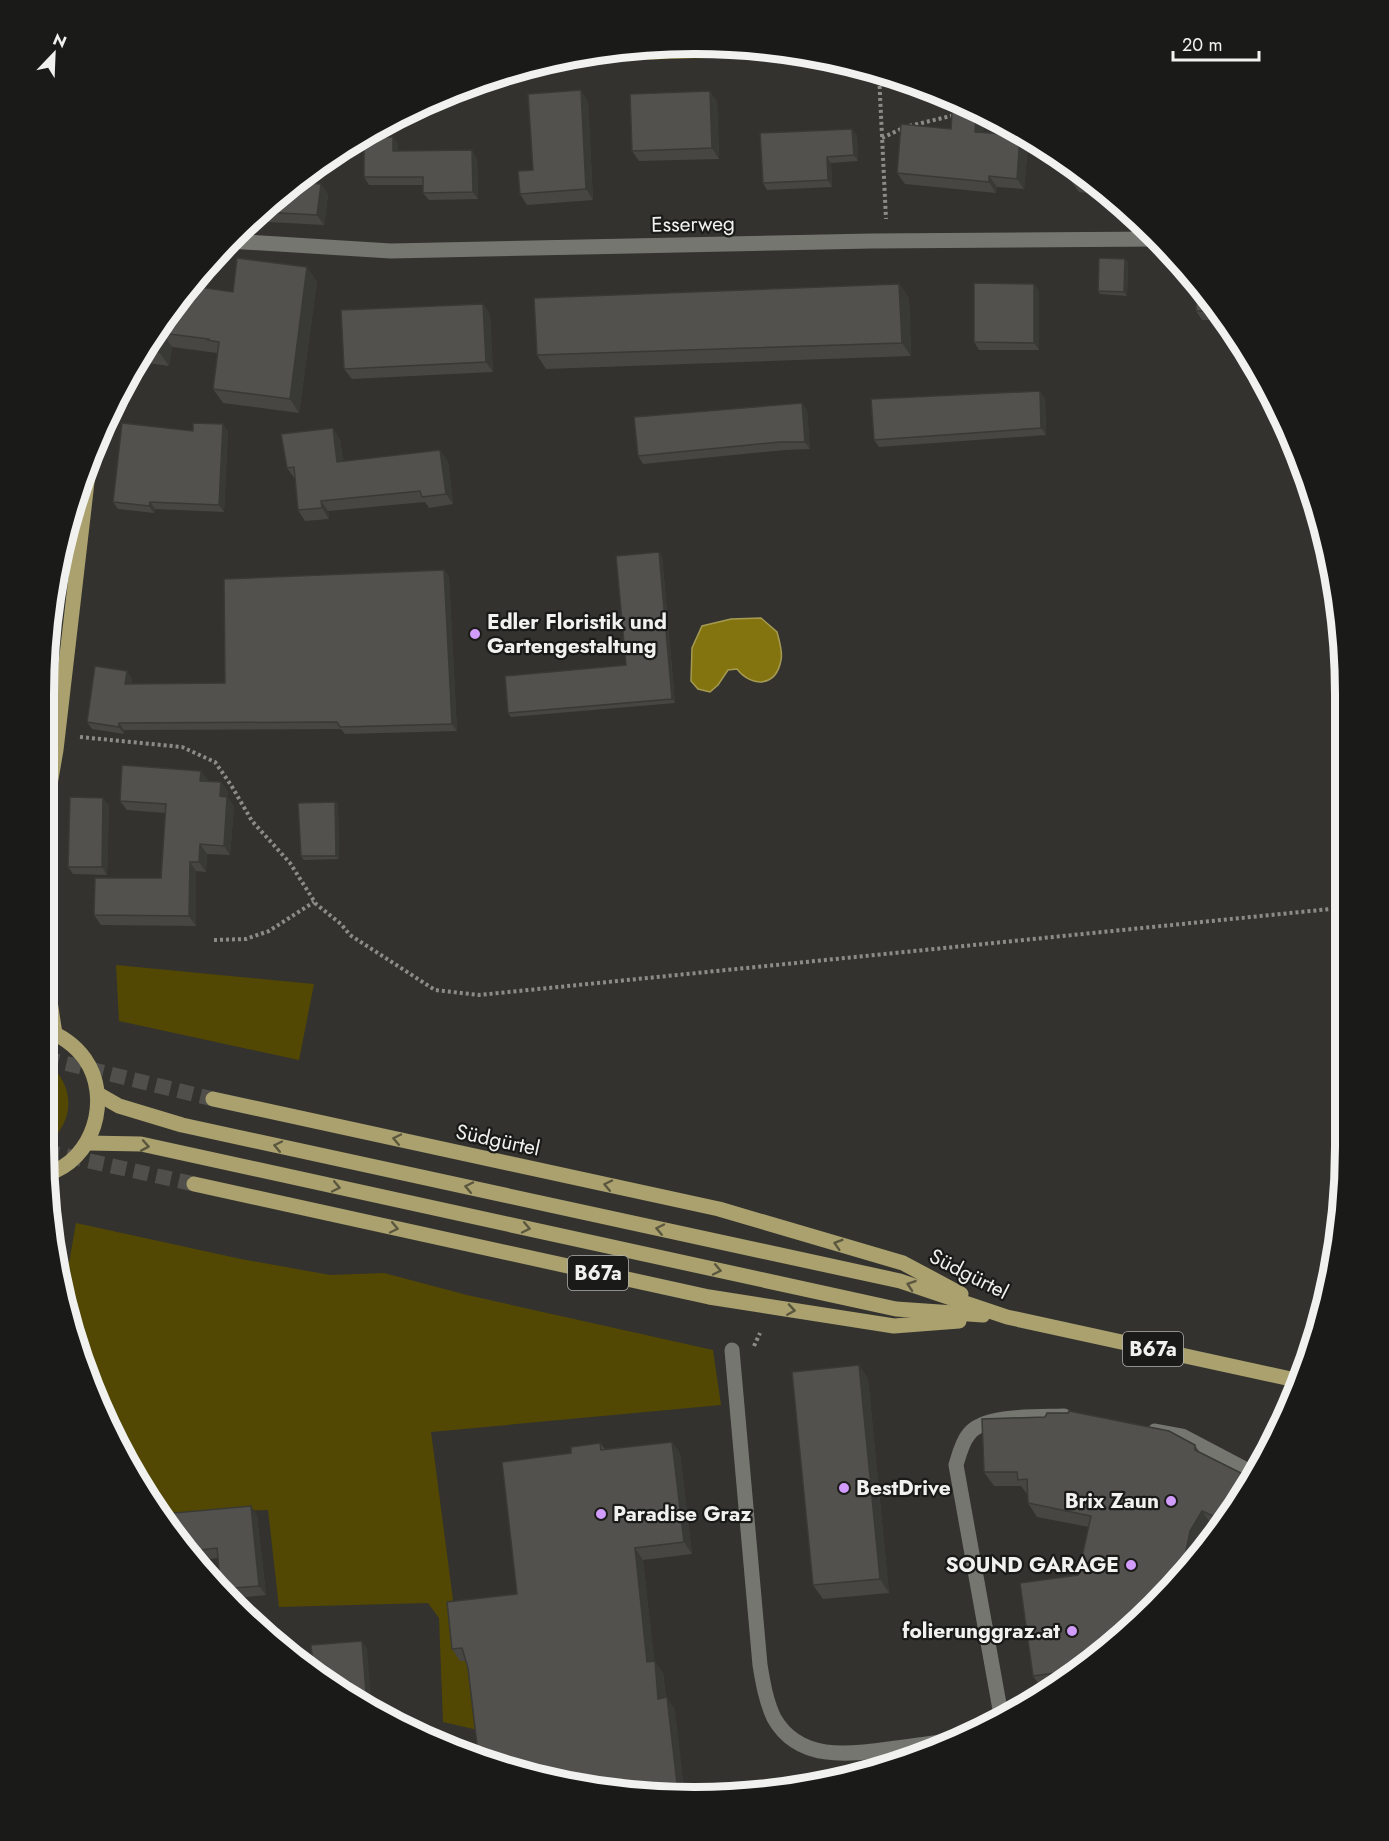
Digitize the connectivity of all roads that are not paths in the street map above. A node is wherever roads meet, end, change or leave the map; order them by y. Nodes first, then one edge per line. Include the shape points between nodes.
1 (1144, 239) edge
2 (242, 242) edge
3 (84, 503) edge
4 (54, 759) edge
5 (54, 1034) edge
6 (98, 1094) junction
7 (213, 1100) tunnel mouth
8 (87, 1143) junction
9 (55, 1173) edge
10 (194, 1184) tunnel mouth
11 (1006, 1317) junction
12 (732, 1350) dead end
13 (1291, 1379) edge
14 (1079, 1415) edge
15 (1136, 1427) edge
16 (1247, 1470) edge
17 (1001, 1709) edge
18 (923, 1745) edge

1 - 2 street, Esserweg via 391,251
3 - 4 main road
5 - 6 main road via 71,1044 84,1059
6 - 8 main road via 96,1121
11 -> 6 main road via 900,1281 182,1125 119,1106
11 -> 7 main road, Südgürtel / B67a via 903,1263 719,1209
8 - 9 main road
8 -> 11 main road via 141,1144 896,1309
10 -> 11 main road, Südgürtel / B67a via 709,1297 894,1326
11 - 13 main road, B67a
12 - 18 street via 760,1665 774,1717 796,1742 824,1753 862,1753
14 - 17 street via 991,1421 969,1434 956,1465
15 - 16 street via 1182,1436

